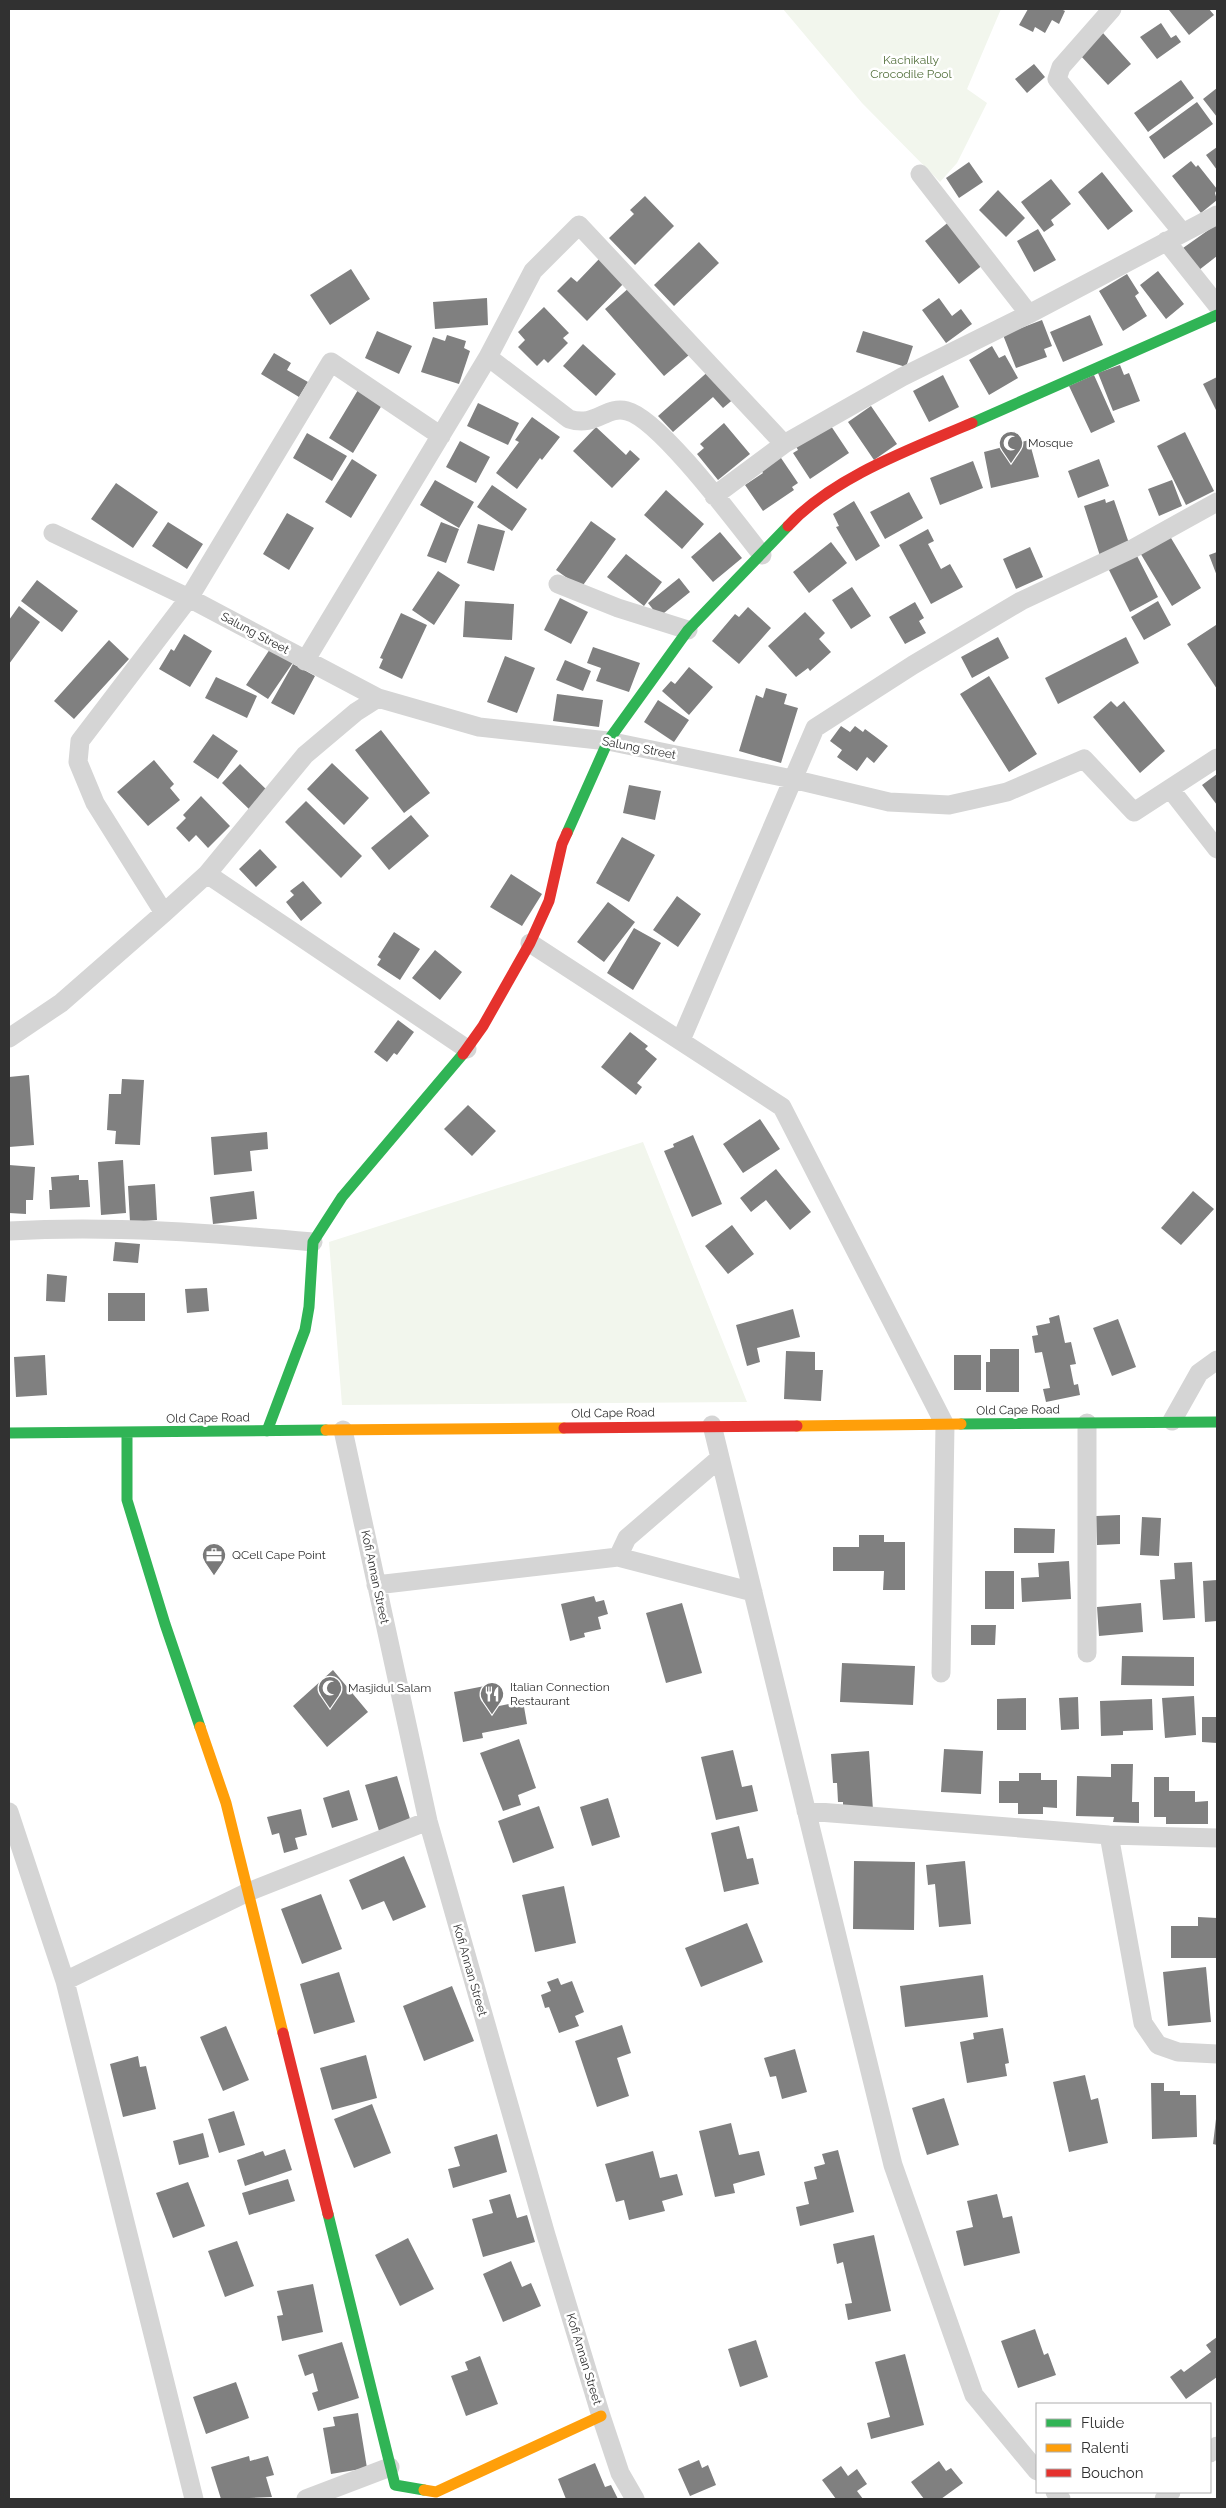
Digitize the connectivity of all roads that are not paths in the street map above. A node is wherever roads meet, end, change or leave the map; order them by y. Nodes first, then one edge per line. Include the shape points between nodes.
1 (1112, 9) edge
2 (920, 174) dead end
3 (1217, 215) edge
4 (1174, 236) junction
5 (1217, 305) edge
6 (1029, 314) junction
7 (1217, 315) edge
8 (488, 357) junction
9 (441, 436) junction
10 (784, 444) junction
11 (714, 496) junction
12 (1217, 502) edge
13 (54, 533) dead end
14 (762, 555) junction
15 (558, 584) dead end
16 (189, 598) junction
17 (688, 630) junction
18 (305, 661) junction
19 (378, 698) junction
20 (608, 741) junction
21 (1217, 758) edge
22 (792, 779) junction
23 (1171, 790) junction
24 (1217, 849) edge
25 (207, 874) junction
26 (164, 913) junction
27 (530, 943) junction
28 (9, 1038) edge
29 (681, 1040) junction
30 (467, 1049) junction
31 (9, 1231) edge
32 (313, 1242) junction
33 (1217, 1360) edge
34 (1172, 1422) junction
35 (1217, 1422) edge
36 (1087, 1423) junction
37 (712, 1425) junction
38 (945, 1425) junction
39 (343, 1430) junction
40 (267, 1431) junction
41 (127, 1432) junction
42 (9, 1433) edge
43 (720, 1458) junction
44 (618, 1557) junction
45 (376, 1585) junction
46 (753, 1592) junction
47 (1087, 1653) dead end
48 (941, 1674) dead end
49 (806, 1811) junction
50 (9, 1812) edge
51 (428, 1821) junction
52 (1109, 1835) junction
53 (1217, 1838) edge
54 (16, 1862) edge
55 (248, 1892) junction
56 (65, 1981) junction
57 (1217, 2054) edge
58 (601, 2416) junction
59 (390, 2467) junction
60 (1036, 2470) edge
61 (398, 2492) edge
62 (194, 2499) edge
63 (306, 2499) edge
64 (635, 2499) edge

1 - 4 street via 1061,67 1057,79
2 - 6 street
3 - 4 street
4 - 5 street
4 - 6 street
6 - 10 street via 902,377
7 - 14 street via 869,468 802,511
8 - 9 street
8 - 10 street via 533,271 579,225
8 - 11 street via 569,419 593,421 612,411 629,411 667,440
9 - 16 street via 331,362
9 - 18 street
10 - 11 street
11 - 14 street
12 - 22 street via 1134,548 1021,601 815,728
13 - 16 street, Salung Street
14 - 17 street
15 - 17 street via 618,608
16 - 18 street, Salung Street
16 - 26 street via 80,741 77,750 78,762 95,803
17 - 20 street
18 - 19 street, Salung Street
19 - 20 street, Salung Street via 479,727
19 - 25 street via 356,712 305,755
20 - 22 street, Salung Street
20 - 27 street via 562,844 549,902
21 - 23 street, Salung Street
22 - 23 street, Salung Street via 889,802 949,805 1007,792 1084,759 1134,812
22 - 29 street
23 - 24 street
25 - 26 street
25 - 30 street
26 - 28 street via 61,1003
27 - 29 street
27 - 30 street
29 - 38 street via 782,1107
30 - 32 street via 342,1197
31 - 32 street via 103,1228
32 - 40 street via 305,1330
33 - 34 street via 1199,1373
34 - 35 street, Old Cape Road
34 - 36 street, Old Cape Road
36 - 38 street, Old Cape Road
36 - 47 street
37 - 38 street, Old Cape Road
37 - 39 street, Old Cape Road
37 - 43 street
38 - 48 street
39 - 40 street, Old Cape Road
39 - 45 street, Kofi Annan Street
40 - 41 street, Old Cape Road
41 - 42 street, Old Cape Road
41 - 55 street via 127,1500 226,1803
43 - 44 street via 627,1538
43 - 46 street
44 - 45 street
44 - 46 street
45 - 51 street, Kofi Annan Street
46 - 49 street
49 - 52 street
49 - 60 street via 893,2165 974,2395
50 - 54 street
51 - 55 street
51 - 58 street, Kofi Annan Street
52 - 53 street
52 - 57 street via 1143,2023 1158,2045 1178,2052
54 - 56 street
55 - 56 street
55 - 59 street
56 - 62 street
58 - 61 street via 436,2492
58 - 64 street, Kofi Annan Street via 620,2473
59 - 61 street
59 - 63 street

